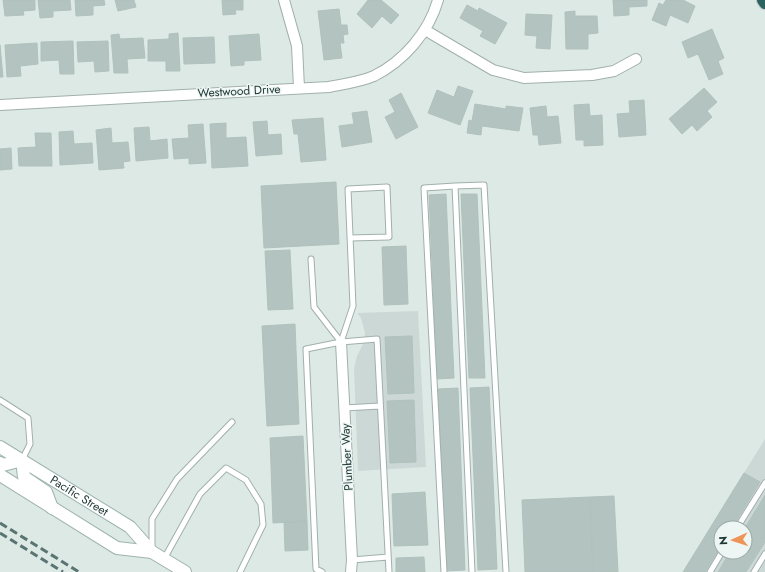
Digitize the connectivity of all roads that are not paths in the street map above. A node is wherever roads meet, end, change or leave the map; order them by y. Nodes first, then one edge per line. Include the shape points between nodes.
1 (284, 0) edge
2 (438, 0) edge
3 (763, 0) edge
4 (765, 3) edge
5 (426, 30) junction
6 (636, 59) dead end
7 (299, 88) junction
8 (0, 105) edge
9 (455, 186) junction
10 (350, 238) junction
11 (311, 259) dead end
12 (341, 342) junction
13 (0, 400) edge
14 (380, 406) junction
15 (344, 408) junction
16 (232, 422) dead end
17 (0, 447) edge
18 (22, 460) junction
19 (0, 463) edge
20 (0, 475) edge
21 (765, 482) edge
22 (52, 508) junction
23 (742, 520) edge
24 (152, 552) junction
25 (765, 554) edge
26 (388, 557) junction
27 (164, 559) junction
28 (352, 560) junction
29 (717, 560) edge
30 (185, 572) edge
31 (240, 572) edge
32 (322, 572) edge
33 (351, 572) edge
34 (389, 572) edge
35 (444, 572) edge
36 (472, 572) edge
37 (506, 572) edge
38 (710, 572) edge
39 (754, 572) edge

1 - 7 street via 297,46
2 - 5 street, Westwood Drive
3 - 4 highway
5 - 6 street via 493,70 524,78 592,75 614,71
5 - 7 street, Westwood Drive via 409,50 374,76 337,86
7 - 8 street, Westwood Drive
9 - 35 lane via 424,188
9 - 36 lane
9 - 37 lane via 484,185
10 - 10 lane via 389,237 387,187 348,189
10 - 12 lane via 353,306
11 - 12 lane via 314,307
12 - 14 lane via 377,339
12 - 15 street, Plumber Way
12 - 32 lane via 306,349 316,569
13 - 18 lane via 28,418 30,444
14 - 15 lane
14 - 26 lane
15 - 28 street, Plumber Way
16 - 24 lane via 178,479 152,519
17 - 18 main road, Pacific Street
18 - 19 main road via 3,465
18 - 22 main road via 24,477 46,492
18 - 24 main road, Pacific Street via 130,527
20 - 22 main road, Pacific Street
21 - 23 lane
22 - 24 main road, Pacific Street via 117,548
24 - 27 main road, Pacific Street
25 - 39 lane
26 - 28 lane
26 - 34 lane
27 - 30 main road, Pacific Street
27 - 31 lane via 200,494 226,468 246,480 261,504 263,525
28 - 33 street, Plumber Way
29 - 38 lane

